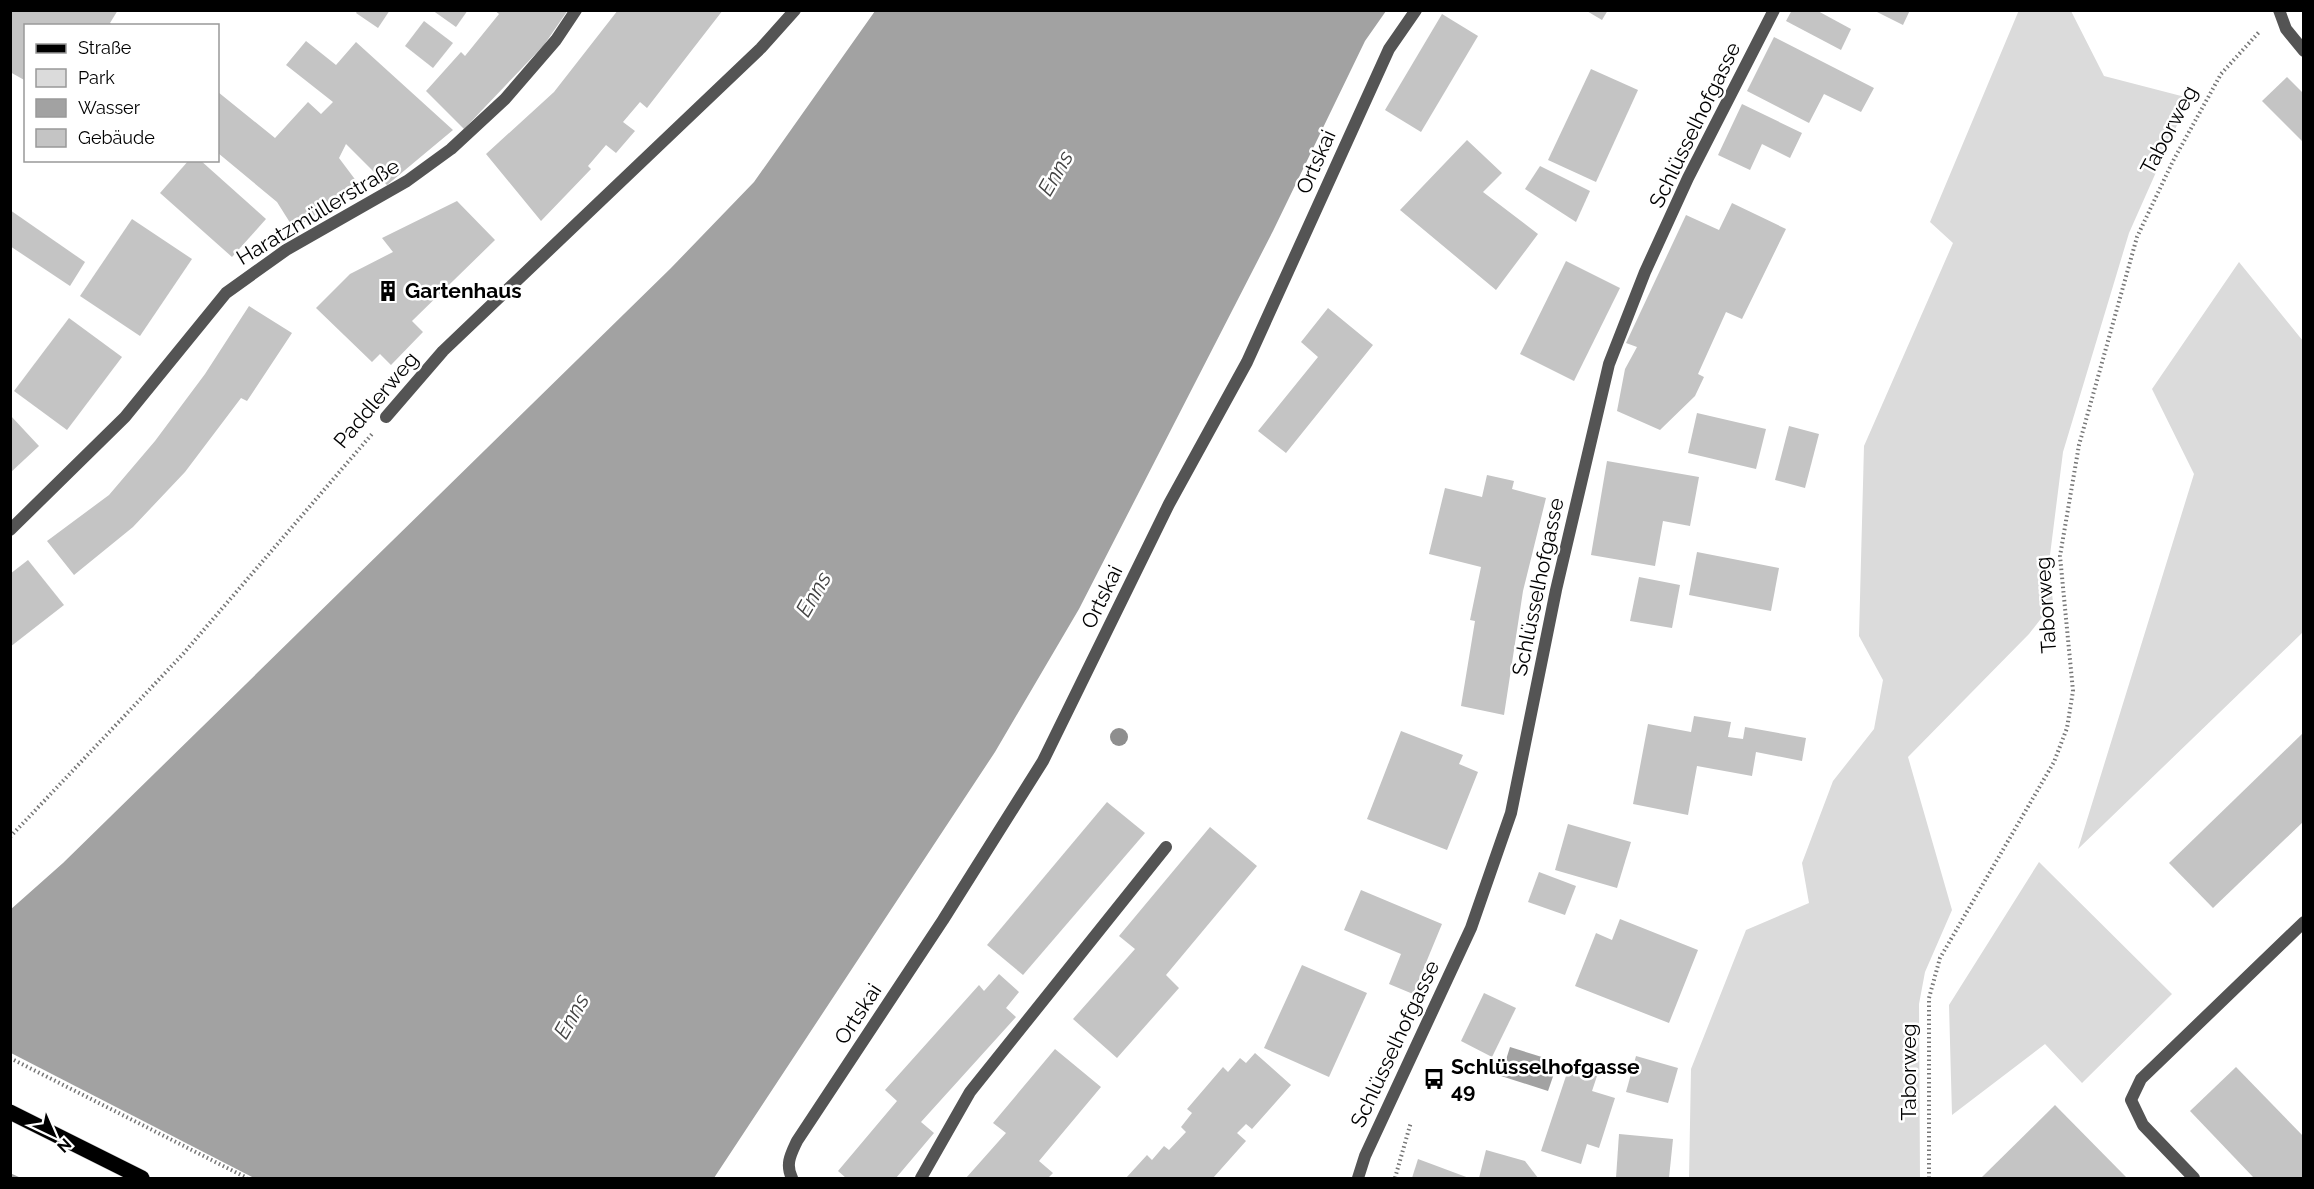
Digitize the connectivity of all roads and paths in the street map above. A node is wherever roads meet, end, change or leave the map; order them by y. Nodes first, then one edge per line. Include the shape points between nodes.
1 (576, 10) edge
2 (795, 10) edge
3 (1416, 10) edge
4 (1774, 10) edge
5 (2279, 13) edge
6 (2304, 51) edge
7 (386, 417) joint
8 (10, 530) edge
9 (10, 837) edge
10 (1166, 847) dead end
11 (2304, 922) edge
12 (10, 1058) edge
13 (10, 1112) edge
14 (142, 1179) edge
15 (247, 1179) edge
16 (792, 1179) edge
17 (921, 1179) edge
18 (1358, 1179) edge
19 (1929, 1179) edge
20 (2194, 1179) edge

1 - 8 street, Haratzmüllerstraße via 556,40 505,99 451,149 407,181 278,256 226,293 125,417
2 - 7 street, Paddlerweg via 761,48 443,351
3 - 16 street, Ortskai via 1389,49 1247,362 1169,504 1043,761 797,1141 788,1163
4 - 18 street, Schlüsselhofgasse via 1688,178 1609,364 1556,590 1511,813 1471,928 1365,1156
5 - 6 street
5 - 19 path, Taborweg via 2221,74 2173,160 2137,237 2079,446 2060,556 2073,691 2067,728 2054,762 1940,958 1929,998
7 - 9 path, Paddlerweg via 183,654
10 - 17 street via 970,1092
11 - 20 street via 2140,1079 2131,1100 2143,1125
12 - 15 path
13 - 14 main road

